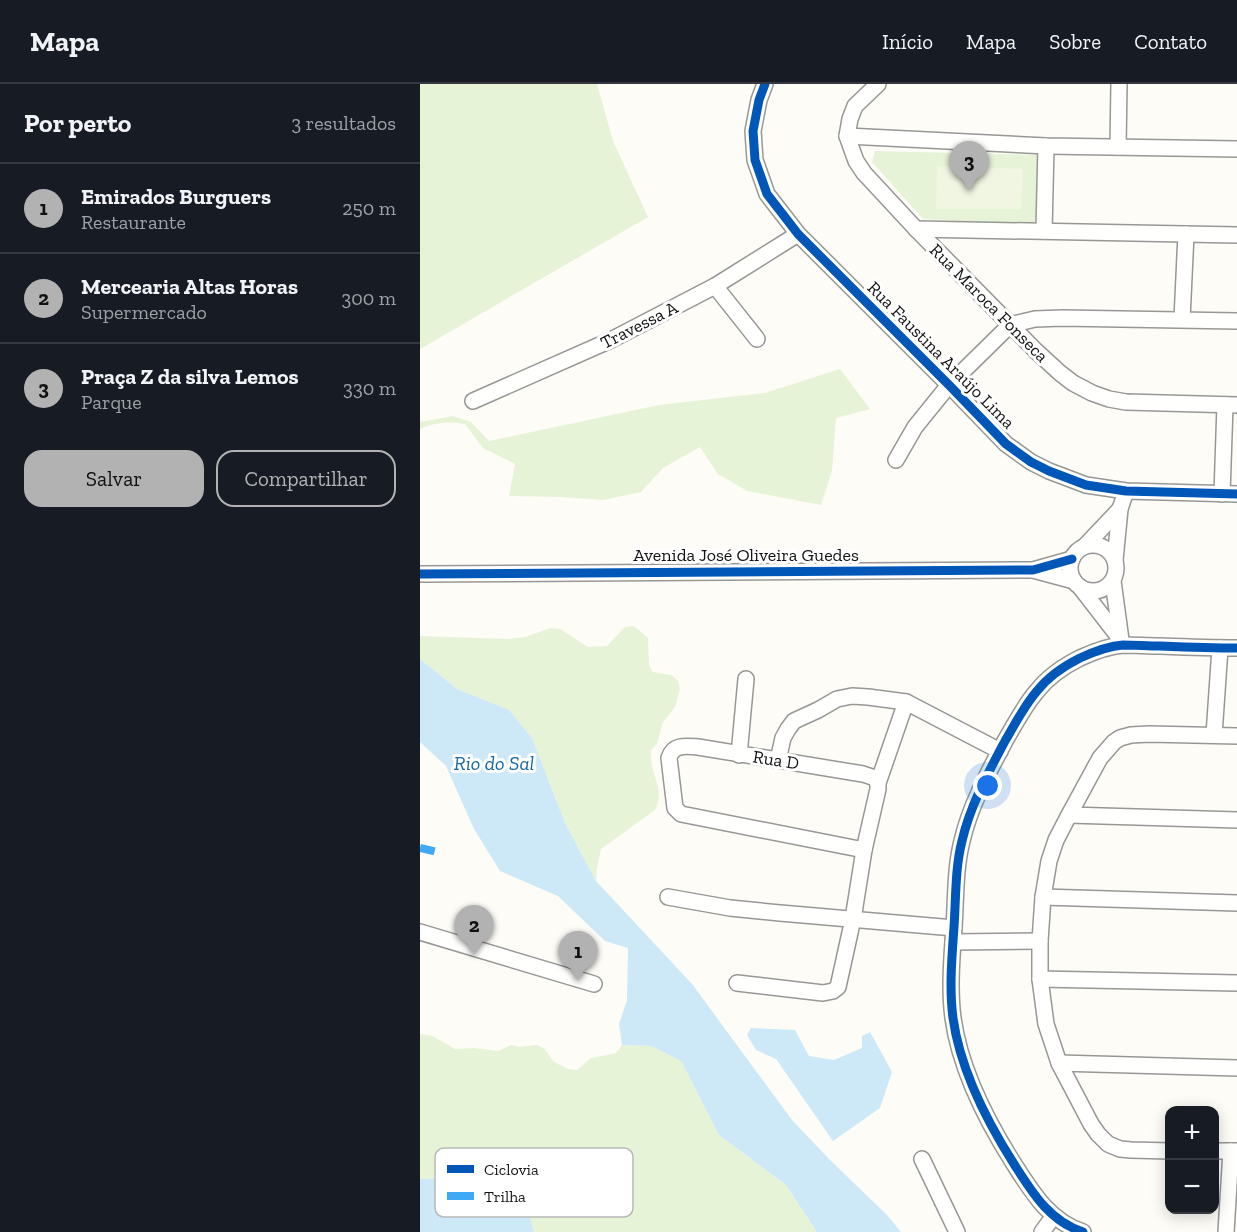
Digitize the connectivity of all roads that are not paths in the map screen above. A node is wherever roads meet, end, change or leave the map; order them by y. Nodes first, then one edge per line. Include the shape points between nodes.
1 (765, 84) edge
2 (878, 84) edge
3 (1119, 84) edge
4 (848, 136) junction
5 (1046, 146) junction
6 (1118, 147) junction
7 (1237, 149) edge
8 (916, 229) junction
9 (1044, 231) junction
10 (798, 234) junction
11 (1186, 234) junction
12 (1237, 235) edge
13 (715, 286) junction
14 (1182, 319) junction
15 (1237, 321) edge
16 (1010, 325) junction
17 (757, 339) dead end
18 (949, 385) junction
19 (473, 401) dead end
20 (1231, 405) edge
21 (896, 460) dead end
22 (1126, 491) junction
23 (1230, 494) edge
24 (1120, 509) junction
25 (1084, 546) junction
26 (1072, 559) junction
27 (1115, 560) junction
28 (1033, 570) junction
29 (420, 574) edge
30 (1113, 581) junction
31 (1077, 584) junction
32 (1121, 643) junction
33 (1220, 648) junction
34 (1237, 648) edge
35 (746, 679) dead end
36 (906, 702) junction
37 (1214, 735) junction
38 (1237, 736) edge
39 (1000, 751) junction
40 (739, 755) junction
41 (778, 760) junction
42 (878, 783) junction
43 (1069, 815) junction
44 (1237, 820) edge
45 (864, 850) junction
46 (668, 897) dead end
47 (1043, 897) junction
48 (1237, 903) edge
49 (853, 919) junction
50 (420, 932) edge
51 (954, 935) junction
52 (1040, 941) junction
53 (1040, 978) junction
54 (737, 983) dead end
55 (1237, 983) edge
56 (594, 984) dead end
57 (1059, 1063) junction
58 (1237, 1068) edge
59 (1165, 1151) edge
60 (1234, 1151) edge
61 (922, 1159) dead end
62 (1053, 1216) junction
63 (957, 1232) edge
64 (1042, 1232) edge
65 (1083, 1232) edge
66 (1226, 1232) edge

1 - 10 street, Rua Faustina Araújo Lima via 753,131 755,160 767,194
2 - 4 street via 855,106
3 - 6 street
4 - 5 street
4 - 8 street, Rua Maroca Fonseca via 864,173
5 - 6 street
5 - 9 street
6 - 7 street
8 - 9 street
8 - 16 street, Rua Maroca Fonseca
9 - 11 street
10 - 13 street, Travessa A
10 - 18 street, Rua Faustina Araújo Lima
11 - 12 street
11 - 14 street
13 - 17 street
13 - 19 street, Travessa A via 611,340
14 - 15 street
14 - 16 street via 1062,318
16 - 18 street
16 - 20 street, Rua Maroca Fonseca via 1060,373 1092,393 1126,402
18 - 21 street
18 - 22 street, Rua Faustina Araújo Lima via 1006,444 1031,462 1086,485
20 - 23 street
22 - 23 street, Rua Faustina Araújo Lima
22 - 24 street
24 - 25 street
24 - 27 street
25 - 26 street
25 - 27 street via 1106,548
26 - 28 street, Avenida José Oliveira Guedes
26 - 31 street via 1071,574
27 - 30 street
28 - 29 street, Avenida José Oliveira Guedes
28 - 31 street, Avenida José Oliveira Guedes
30 - 31 street via 1094,591
30 - 32 street
31 - 32 street
32 - 33 street
32 - 39 street via 1081,658 1053,675 1037,690
33 - 34 street
33 - 37 street
35 - 40 street
36 - 39 street
36 - 41 street via 860,696 833,701 791,723
36 - 42 street
37 - 38 street
37 - 43 street via 1149,734 1120,738 1100,758
39 - 51 street via 970,811 961,842
40 - 41 street, Rua D
40 - 45 street, Rua D via 687,746 672,751 669,762 679,813
41 - 42 street, Rua D via 873,777
42 - 45 street
43 - 44 street
43 - 47 street via 1048,861
45 - 49 street
46 - 49 street via 730,908
47 - 48 street
47 - 52 street
49 - 51 street
49 - 54 street via 836,990 823,993
50 - 56 street
51 - 52 street
51 - 62 street via 951,987 961,1054 1003,1146 1035,1196
52 - 53 street
53 - 55 street
53 - 57 street via 1046,1024
57 - 58 street
57 - 59 street via 1090,1124 1108,1144 1120,1149
60 - 66 street
61 - 63 street
62 - 64 street
62 - 65 street

